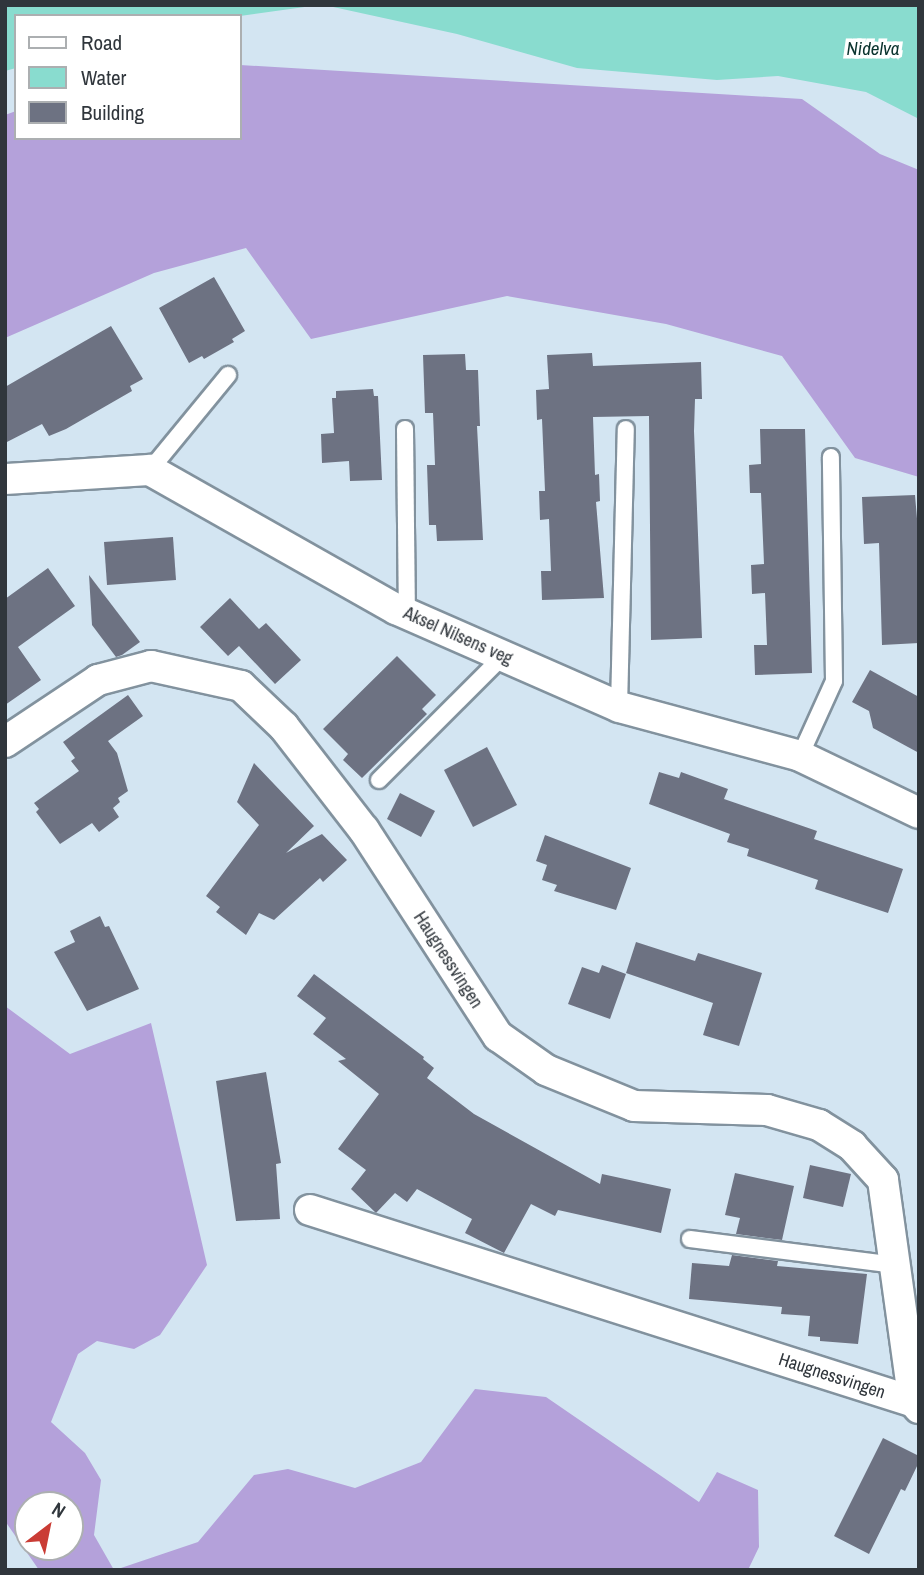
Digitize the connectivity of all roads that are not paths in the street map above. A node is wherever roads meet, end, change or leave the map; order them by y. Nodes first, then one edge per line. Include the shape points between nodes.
1 (228, 375) dead end
2 (405, 429) dead end
3 (626, 429) dead end
4 (831, 457) dead end
5 (150, 470) junction
6 (5, 479) edge
7 (407, 614) junction
8 (503, 656) junction
9 (620, 707) junction
10 (5, 742) edge
11 (800, 756) junction
12 (379, 780) dead end
13 (919, 813) edge
14 (310, 1210) dead end
15 (690, 1239) dead end
16 (895, 1265) junction
17 (916, 1405) edge

1 - 5 lane
2 - 7 lane
3 - 9 lane
4 - 11 lane via 834,681
5 - 6 street
5 - 7 street, Aksel Nilsens veg
7 - 8 street, Aksel Nilsens veg
8 - 9 street, Aksel Nilsens veg
8 - 12 lane
9 - 11 street, Aksel Nilsens veg
10 - 16 street, Haugnessvingen via 98,680 151,666 241,686 284,727 364,830 498,1036 547,1070 635,1106 767,1110 820,1125 852,1146 883,1180
11 - 13 street, Aksel Nilsens veg
14 - 17 street, Haugnessvingen
15 - 16 lane
16 - 17 street, Haugnessvingen

